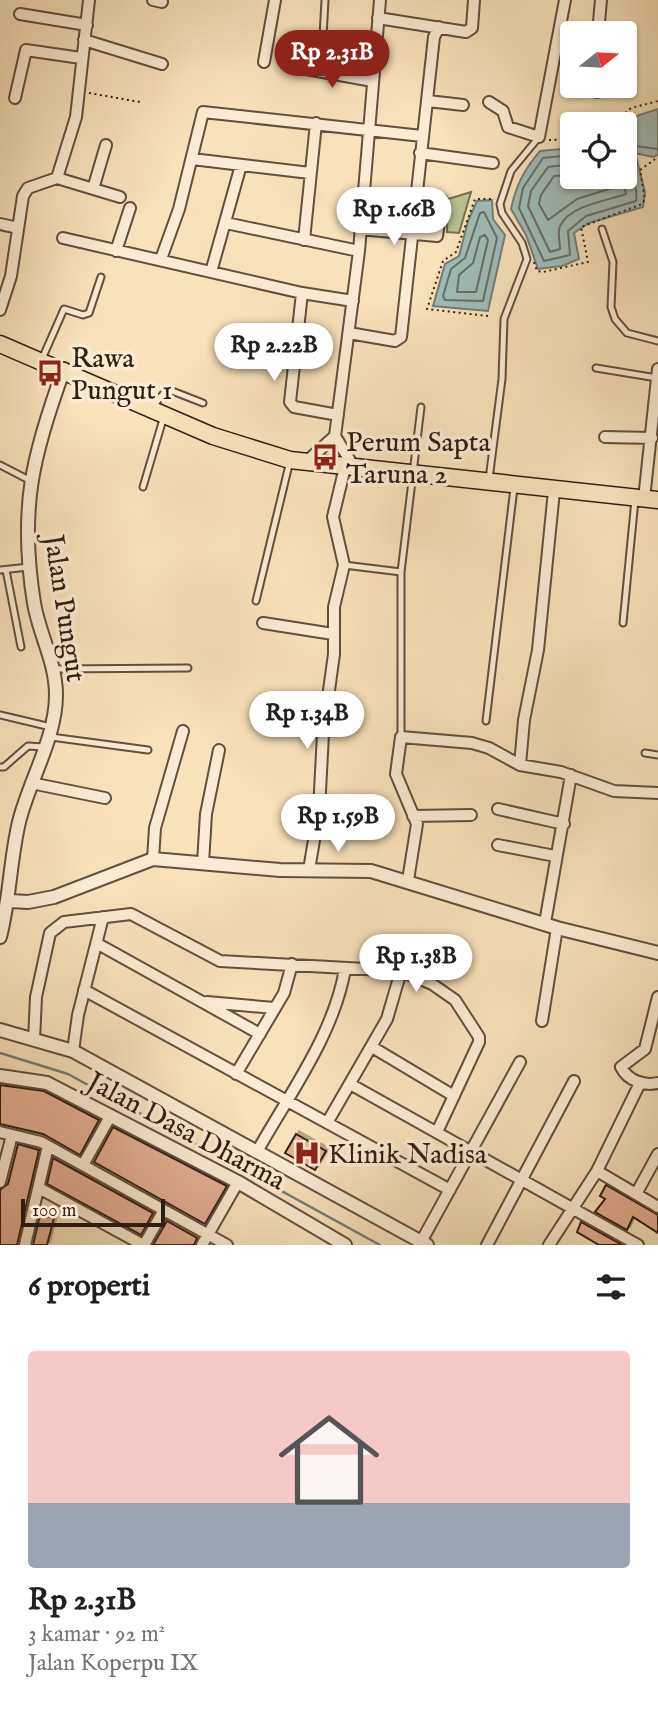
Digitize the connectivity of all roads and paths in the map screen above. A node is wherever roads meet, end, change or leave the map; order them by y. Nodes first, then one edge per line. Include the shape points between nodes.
1 (89, 0) edge
2 (275, 0) edge
3 (325, 0) edge
4 (380, 0) edge
5 (474, 0) edge
6 (565, 0) edge
7 (601, 0) edge
8 (20, 15) dead end
9 (378, 18) junction
10 (599, 21) edge
11 (87, 25) junction
12 (439, 27) junction
13 (323, 37) dead end
14 (84, 40) junction
15 (81, 58) junction
16 (264, 62) dead end
17 (162, 64) dead end
18 (295, 67) dead end
19 (373, 81) junction
20 (80, 91) junction
21 (15, 98) dead end
22 (428, 101) junction
23 (658, 101) edge
24 (140, 102) dead end
25 (489, 102) dead end
26 (463, 105) dead end
27 (627, 112) edge
28 (316, 123) junction
29 (368, 130) junction
30 (422, 136) junction
31 (539, 137) junction
32 (560, 140) edge
33 (106, 145) dead end
34 (420, 153) junction
35 (658, 157) edge
36 (192, 159) junction
37 (493, 163) dead end
38 (242, 165) junction
39 (310, 173) junction
40 (57, 178) junction
41 (93, 189) junction
42 (120, 197) dead end
43 (442, 200) dead end
44 (500, 204) junction
45 (130, 208) dead end
46 (226, 223) junction
47 (0, 224) edge
48 (18, 228) junction
49 (359, 229) junction
50 (602, 229) dead end
51 (410, 235) junction
52 (63, 238) dead end
53 (304, 240) junction
54 (116, 250) junction
55 (359, 251) junction
56 (531, 257) dead end
57 (160, 259) junction
58 (211, 272) junction
59 (102, 277) dead end
60 (302, 293) junction
61 (353, 301) junction
62 (0, 310) edge
63 (488, 316) dead end
64 (349, 333) junction
65 (658, 341) edge
66 (0, 344) edge
67 (41, 361) junction
68 (596, 368) dead end
69 (64, 369) junction
70 (658, 369) edge
71 (657, 378) edge
72 (203, 403) dead end
73 (421, 407) dead end
74 (158, 412) junction
75 (338, 415) junction
76 (335, 436) junction
77 (605, 437) dead end
78 (652, 438) junction
79 (298, 461) junction
80 (0, 465) edge
81 (350, 468) junction
82 (414, 474) junction
83 (31, 481) junction
84 (488, 482) junction
85 (514, 486) junction
86 (143, 487) dead end
87 (554, 491) junction
88 (646, 499) edge
89 (344, 565) junction
90 (29, 567) junction
91 (3, 570) edge
92 (401, 572) junction
93 (256, 601) dead end
94 (263, 623) dead end
95 (623, 623) dead end
96 (333, 634) junction
97 (21, 647) dead end
98 (188, 668) dead end
99 (54, 669) junction
100 (0, 715) edge
101 (486, 721) dead end
102 (183, 731) dead end
103 (47, 737) junction
104 (401, 737) junction
105 (148, 750) dead end
106 (219, 750) dead end
107 (645, 753) dead end
108 (658, 755) edge
109 (520, 765) junction
110 (0, 767) edge
111 (571, 775) junction
112 (31, 782) junction
113 (658, 793) edge
114 (105, 798) dead end
115 (498, 809) dead end
116 (471, 815) dead end
117 (414, 816) junction
118 (564, 824) junction
119 (498, 845) dead end
120 (555, 856) junction
121 (153, 859) junction
122 (203, 863) junction
123 (309, 870) junction
124 (408, 880) junction
125 (5, 908) edge
126 (103, 918) junction
127 (551, 925) junction
128 (0, 937) edge
129 (98, 944) junction
130 (658, 953) edge
131 (292, 964) junction
132 (345, 969) junction
133 (401, 971) junction
134 (84, 990) junction
135 (658, 997) edge
136 (201, 1001) junction
137 (274, 1008) junction
138 (542, 1021) dead end
139 (0, 1030) edge
140 (260, 1034) junction
141 (34, 1040) junction
142 (372, 1046) junction
143 (73, 1051) junction
144 (520, 1062) dead end
145 (236, 1074) junction
146 (0, 1076) edge
147 (574, 1081) dead end
148 (640, 1083) junction
149 (658, 1083) edge
150 (350, 1084) junction
151 (454, 1096) junction
152 (285, 1102) junction
153 (111, 1115) junction
154 (327, 1123) junction
155 (0, 1132) edge
156 (437, 1132) junction
157 (12, 1135) junction
158 (48, 1146) junction
159 (258, 1150) junction
160 (471, 1150) junction
161 (658, 1154) edge
162 (83, 1165) junction
163 (597, 1171) junction
164 (0, 1182) edge
165 (239, 1182) junction
166 (527, 1183) junction
167 (39, 1188) junction
168 (450, 1190) junction
169 (636, 1194) junction
170 (658, 1207) edge
171 (571, 1209) junction
172 (164, 1210) junction
173 (208, 1234) junction
174 (424, 1243) edge
175 (25, 1245) edge
176 (144, 1245) edge
177 (202, 1245) edge
178 (227, 1245) edge
179 (345, 1245) edge
180 (486, 1245) edge
181 (549, 1245) edge
182 (638, 1245) edge

1 - 11 street
2 - 16 street
3 - 13 lane
4 - 9 street
5 - 12 street via 469,32
6 - 31 street
7 - 10 street
8 - 11 street
9 - 12 street
9 - 19 street
11 - 14 street
12 - 22 street
14 - 15 street
14 - 17 street
15 - 20 street
15 - 21 street via 26,50
18 - 19 street
19 - 29 street
20 - 24 path
20 - 40 street via 71,140
22 - 26 street
22 - 30 street
23 - 27 path
25 - 31 street via 503,111 508,127
28 - 29 street
28 - 36 street via 203,112
28 - 39 street
29 - 30 street
29 - 49 street
30 - 34 street
31 - 32 path
31 - 44 lane via 511,171
33 - 41 street
34 - 37 street
34 - 51 street
35 - 56 path via 640,170 642,204 581,227 588,256 585,264 537,271
36 - 38 street
36 - 57 street
38 - 39 street
38 - 46 street
39 - 53 street
40 - 41 street
40 - 48 street via 28,188
41 - 42 street
43 - 51 street via 439,234
44 - 63 path via 491,197 475,199 456,252 443,261 427,309
44 - 84 lane via 527,259 504,319 502,379
45 - 54 street
46 - 53 street
46 - 58 street
47 - 48 street
48 - 62 street
49 - 51 street
49 - 55 street
50 - 65 lane via 613,262 611,307 615,319 627,332
51 - 64 street via 401,337 395,341
52 - 54 street
53 - 55 street
54 - 57 street
55 - 61 street
57 - 58 street
58 - 60 street
59 - 67 lane via 89,313 62,312
60 - 61 street
60 - 75 street via 289,402 294,407
61 - 64 street
64 - 75 street
66 - 67 main road
67 - 69 main road
68 - 71 lane
69 - 74 main road
69 - 83 street, Jalan Pungut via 42,428
70 - 71 street
71 - 78 street
72 - 74 lane via 167,389
73 - 82 lane
74 - 79 main road via 213,436
74 - 86 lane
75 - 76 street
76 - 79 street
76 - 81 street
77 - 78 street
78 - 88 street
79 - 81 main road
79 - 93 lane
80 - 83 lane
81 - 82 main road
81 - 89 street via 333,517
82 - 84 main road
82 - 92 lane
83 - 90 street, Jalan Pungut
84 - 85 main road
85 - 87 main road
85 - 101 lane
87 - 88 main road
87 - 109 street via 538,650
88 - 95 lane
89 - 92 lane
89 - 96 street
90 - 91 lane
90 - 99 street, Jalan Pungut
91 - 97 lane
92 - 104 lane
94 - 96 street
96 - 123 street via 319,810
98 - 99 lane
99 - 103 street, Jalan Pungut via 56,699
100 - 103 lane
102 - 121 street via 155,828
103 - 105 lane
103 - 110 lane
103 - 112 street, Jalan Pungut
104 - 109 street via 472,743
104 - 117 street via 396,774
106 - 122 street via 206,814
107 - 108 lane
109 - 111 street
111 - 113 street via 614,791
111 - 118 street
112 - 114 street
112 - 125 street, Jalan Pungut
115 - 118 street
116 - 117 street
117 - 124 street via 417,824
118 - 120 street
119 - 120 street
120 - 127 street
121 - 122 street
121 - 125 street via 54,897
122 - 123 street
123 - 124 street via 371,871
124 - 127 street
125 - 128 street, Jalan Pungut
126 - 129 street
126 - 131 street via 131,914 213,960
126 - 141 street via 64,922 50,933 36,997
127 - 130 street
127 - 138 street
129 - 134 street
129 - 136 street
131 - 132 street
131 - 137 street
132 - 133 street
132 - 152 street via 336,1005
133 - 142 street via 387,1019
133 - 151 street via 455,1000 480,1042
134 - 143 street
134 - 145 street
135 - 148 street via 645,1049 621,1067
136 - 137 street
136 - 140 street
137 - 140 street
139 - 141 street
140 - 145 street
141 - 143 street
142 - 150 street
142 - 151 street
143 - 159 street
144 - 160 street
145 - 152 street
146 - 153 street, Jalan Dasa Dharma via 47,1083
147 - 166 street
148 - 149 street
148 - 163 street
150 - 154 street
150 - 156 street
151 - 156 street
152 - 154 street
152 - 159 street
153 - 162 street
153 - 165 street, Jalan Dasa Dharma
154 - 168 street
155 - 157 street
156 - 160 street
157 - 158 street
157 - 164 street
158 - 162 street
158 - 167 street
159 - 174 street
160 - 166 street
160 - 168 street
161 - 169 street
162 - 172 street
163 - 169 street
163 - 171 street
165 - 173 street
165 - 179 street, Jalan Dasa Dharma
166 - 171 street
166 - 180 street
167 - 175 street
167 - 176 street
168 - 174 street
169 - 170 street
171 - 181 street
171 - 182 street
172 - 173 street
172 - 176 street
173 - 177 street
173 - 178 street

